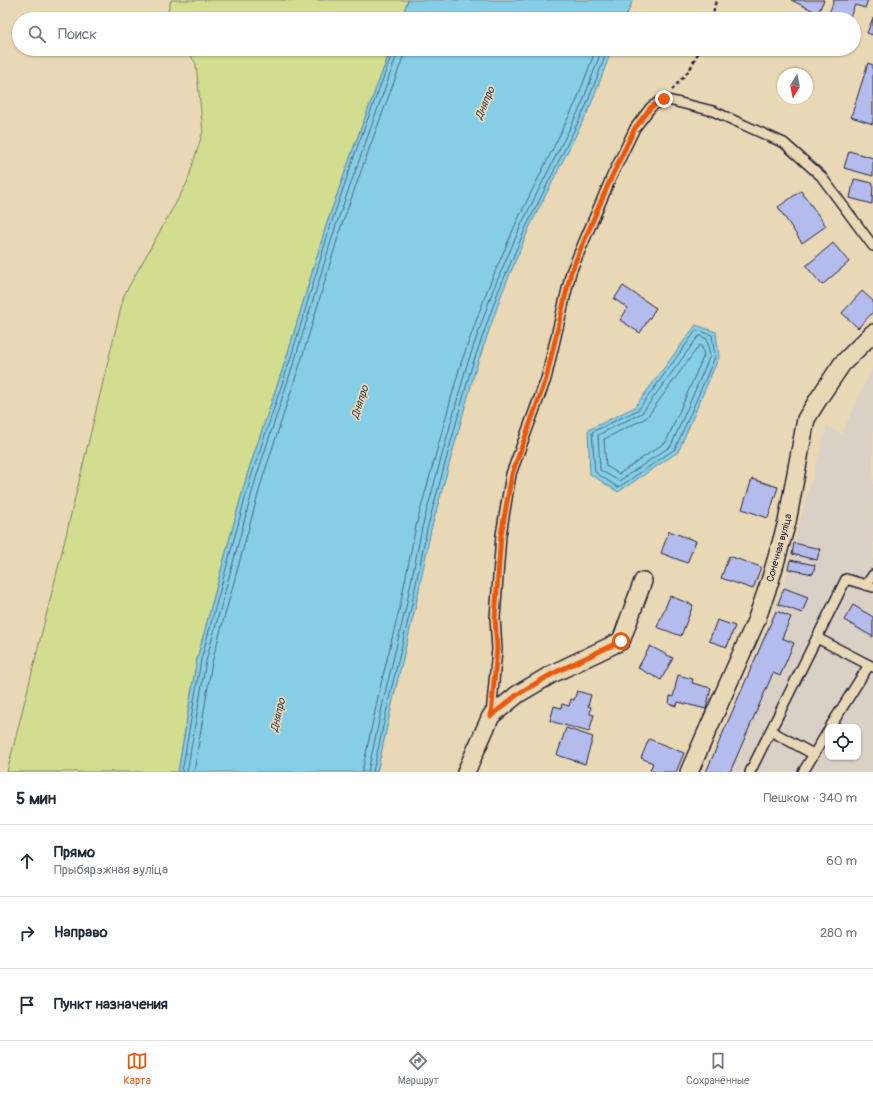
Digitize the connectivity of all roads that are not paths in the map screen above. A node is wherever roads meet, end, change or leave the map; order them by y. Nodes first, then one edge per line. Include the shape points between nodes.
1 (873, 246) edge
2 (873, 333) edge
3 (873, 575) edge
4 (644, 581) dead end
5 (869, 586) edge
6 (817, 638) junction
7 (871, 666) edge
8 (491, 716) junction
9 (832, 724) edge
10 (771, 732) junction
11 (825, 736) edge
12 (814, 754) junction
13 (466, 772) edge
14 (689, 772) edge
15 (750, 772) edge
16 (802, 772) edge

1 - 8 lane via 821,176 784,143 713,111 664,99 651,107 635,128 571,272 546,379 512,474 501,535 495,618 497,649
2 - 14 street, Сонечная вуліца via 842,364 806,419 787,522 770,581 756,621
3 - 5 lane
4 - 8 street via 621,641 552,674 518,694
5 - 6 lane via 846,579
6 - 7 lane
6 - 10 lane
7 - 9 lane
8 - 13 street
10 - 12 lane
10 - 15 lane
11 - 12 lane
12 - 16 lane

